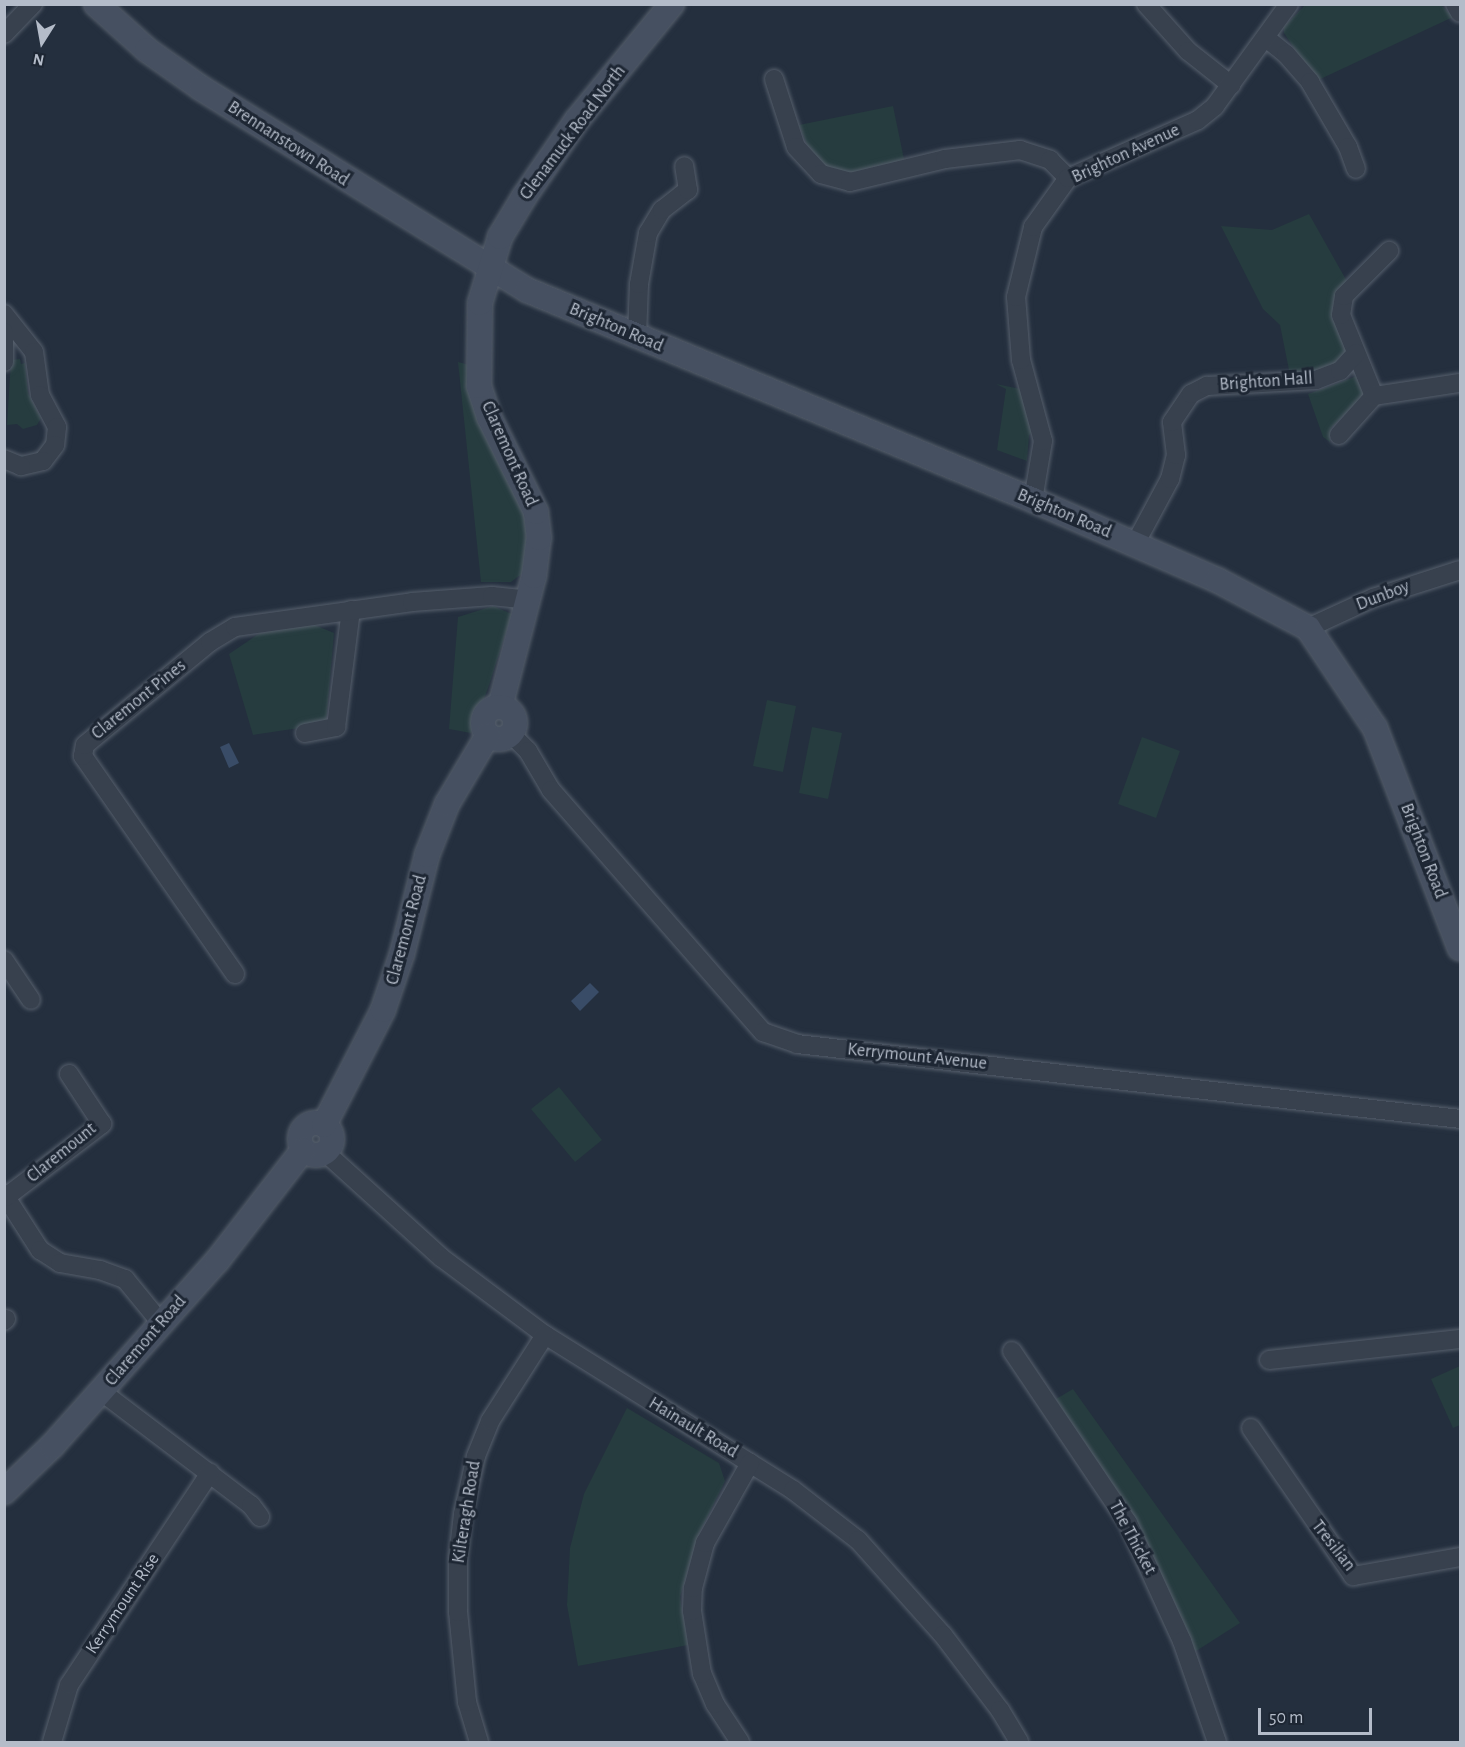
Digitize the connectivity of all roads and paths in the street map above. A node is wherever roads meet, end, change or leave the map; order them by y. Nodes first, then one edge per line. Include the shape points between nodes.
1 (33, 4) edge
2 (96, 4) edge
3 (672, 4) edge
4 (1146, 4) edge
5 (1289, 4) edge
6 (1455, 4) edge
7 (1461, 13) edge
8 (4, 34) edge
9 (1266, 38) junction
10 (774, 79) dead end
11 (1231, 85) junction
12 (684, 166) dead end
13 (1356, 169) dead end
14 (1068, 178) junction
15 (1389, 251) dead end
16 (489, 270) junction
17 (4, 314) edge
18 (4, 332) edge
19 (637, 336) junction
20 (1356, 353) junction
21 (4, 362) edge
22 (1459, 383) dead end
23 (1374, 396) junction
24 (1339, 435) dead end
25 (4, 459) edge
26 (1033, 500) junction
27 (1135, 544) junction
28 (1461, 570) edge
29 (528, 600) junction
30 (351, 610) junction
31 (1308, 628) junction
32 (305, 733) dead end
33 (500, 735) junction
34 (1461, 948) edge
35 (4, 960) edge
36 (235, 974) dead end
37 (31, 1000) dead end
38 (69, 1074) dead end
39 (1461, 1119) edge
40 (315, 1151) junction
41 (5, 1196) edge
42 (161, 1323) junction
43 (545, 1335) junction
44 (1461, 1339) edge
45 (1012, 1351) dead end
46 (1269, 1360) dead end
47 (102, 1392) junction
48 (1251, 1428) dead end
49 (750, 1463) junction
50 (210, 1473) junction
51 (4, 1492) edge
52 (260, 1517) dead end
53 (1461, 1557) edge
54 (52, 1743) edge
55 (479, 1743) edge
56 (740, 1743) edge
57 (1019, 1743) edge
58 (1217, 1743) edge

1 - 8 street
2 - 16 main road, Brennanstown Road via 147,50 201,88
3 - 16 main road, Glenamuck Road North via 541,170 500,237
4 - 11 street via 1188,51
5 - 9 street, Brighton Avenue
6 - 7 street
9 - 11 street, Brighton Avenue
9 - 13 street via 1310,82 1348,147
10 - 14 street via 796,147 821,174 850,182 945,159 1020,150 1050,160
11 - 14 street, Brighton Avenue via 1198,120
12 - 19 street via 688,190 662,210 648,233 639,284
14 - 26 street, Brighton Avenue via 1033,227 1016,297 1021,360 1044,441
15 - 20 street via 1344,296 1341,315
16 - 19 main road, Brighton Road
16 - 29 main road, Claremont Road via 480,303 479,386 489,417 536,512 539,538
17 - 25 street via 34,352 40,396 57,436 51,453 33,466
18 - 21 street
19 - 26 main road, Brighton Road
20 - 23 street
20 - 27 street, Brighton Hall via 1340,371 1316,380 1207,386 1191,394 1172,422 1176,455 1170,479
22 - 23 street
23 - 24 street
26 - 27 main road, Brighton Road
27 - 31 main road, Brighton Road via 1217,580
28 - 31 street, Dunboy via 1373,598
29 - 30 street, Claremont Pines via 492,596
29 - 33 main road, Claremont Road via 500,707 489,711 483,719
30 - 32 street via 336,727
30 - 36 street, Claremont Pines via 235,627 210,642 85,745 83,756
31 - 34 main road, Brighton Road via 1375,728
33 - 39 street, Kerrymount Avenue via 528,751 551,790 763,1032 797,1044
33 - 40 main road, Claremont Road via 447,804 427,855 383,1010 324,1125 333,1138
35 - 37 street
38 - 41 street, Claremount via 102,1124
40 - 42 main road, Claremont Road
40 - 43 street, Hainault Road via 442,1258
41 - 42 street, Claremount via 40,1250 60,1263 125,1279
42 - 47 main road, Claremont Road
43 - 49 street, Hainault Road
43 - 55 street, Kilteragh Road via 490,1421 476,1456 463,1514 458,1612 467,1702
44 - 46 street
45 - 58 street, The Thicket via 1128,1523 1182,1641
47 - 50 street
47 - 51 main road, Claremont Road
48 - 53 street, Tresilian via 1353,1576
49 - 56 street via 705,1543 693,1588 702,1674 715,1704
49 - 57 street, Hainault Road via 826,1513 880,1562 943,1635 1000,1710
50 - 52 street via 251,1505
50 - 54 street, Kerrymount Rise via 69,1685

